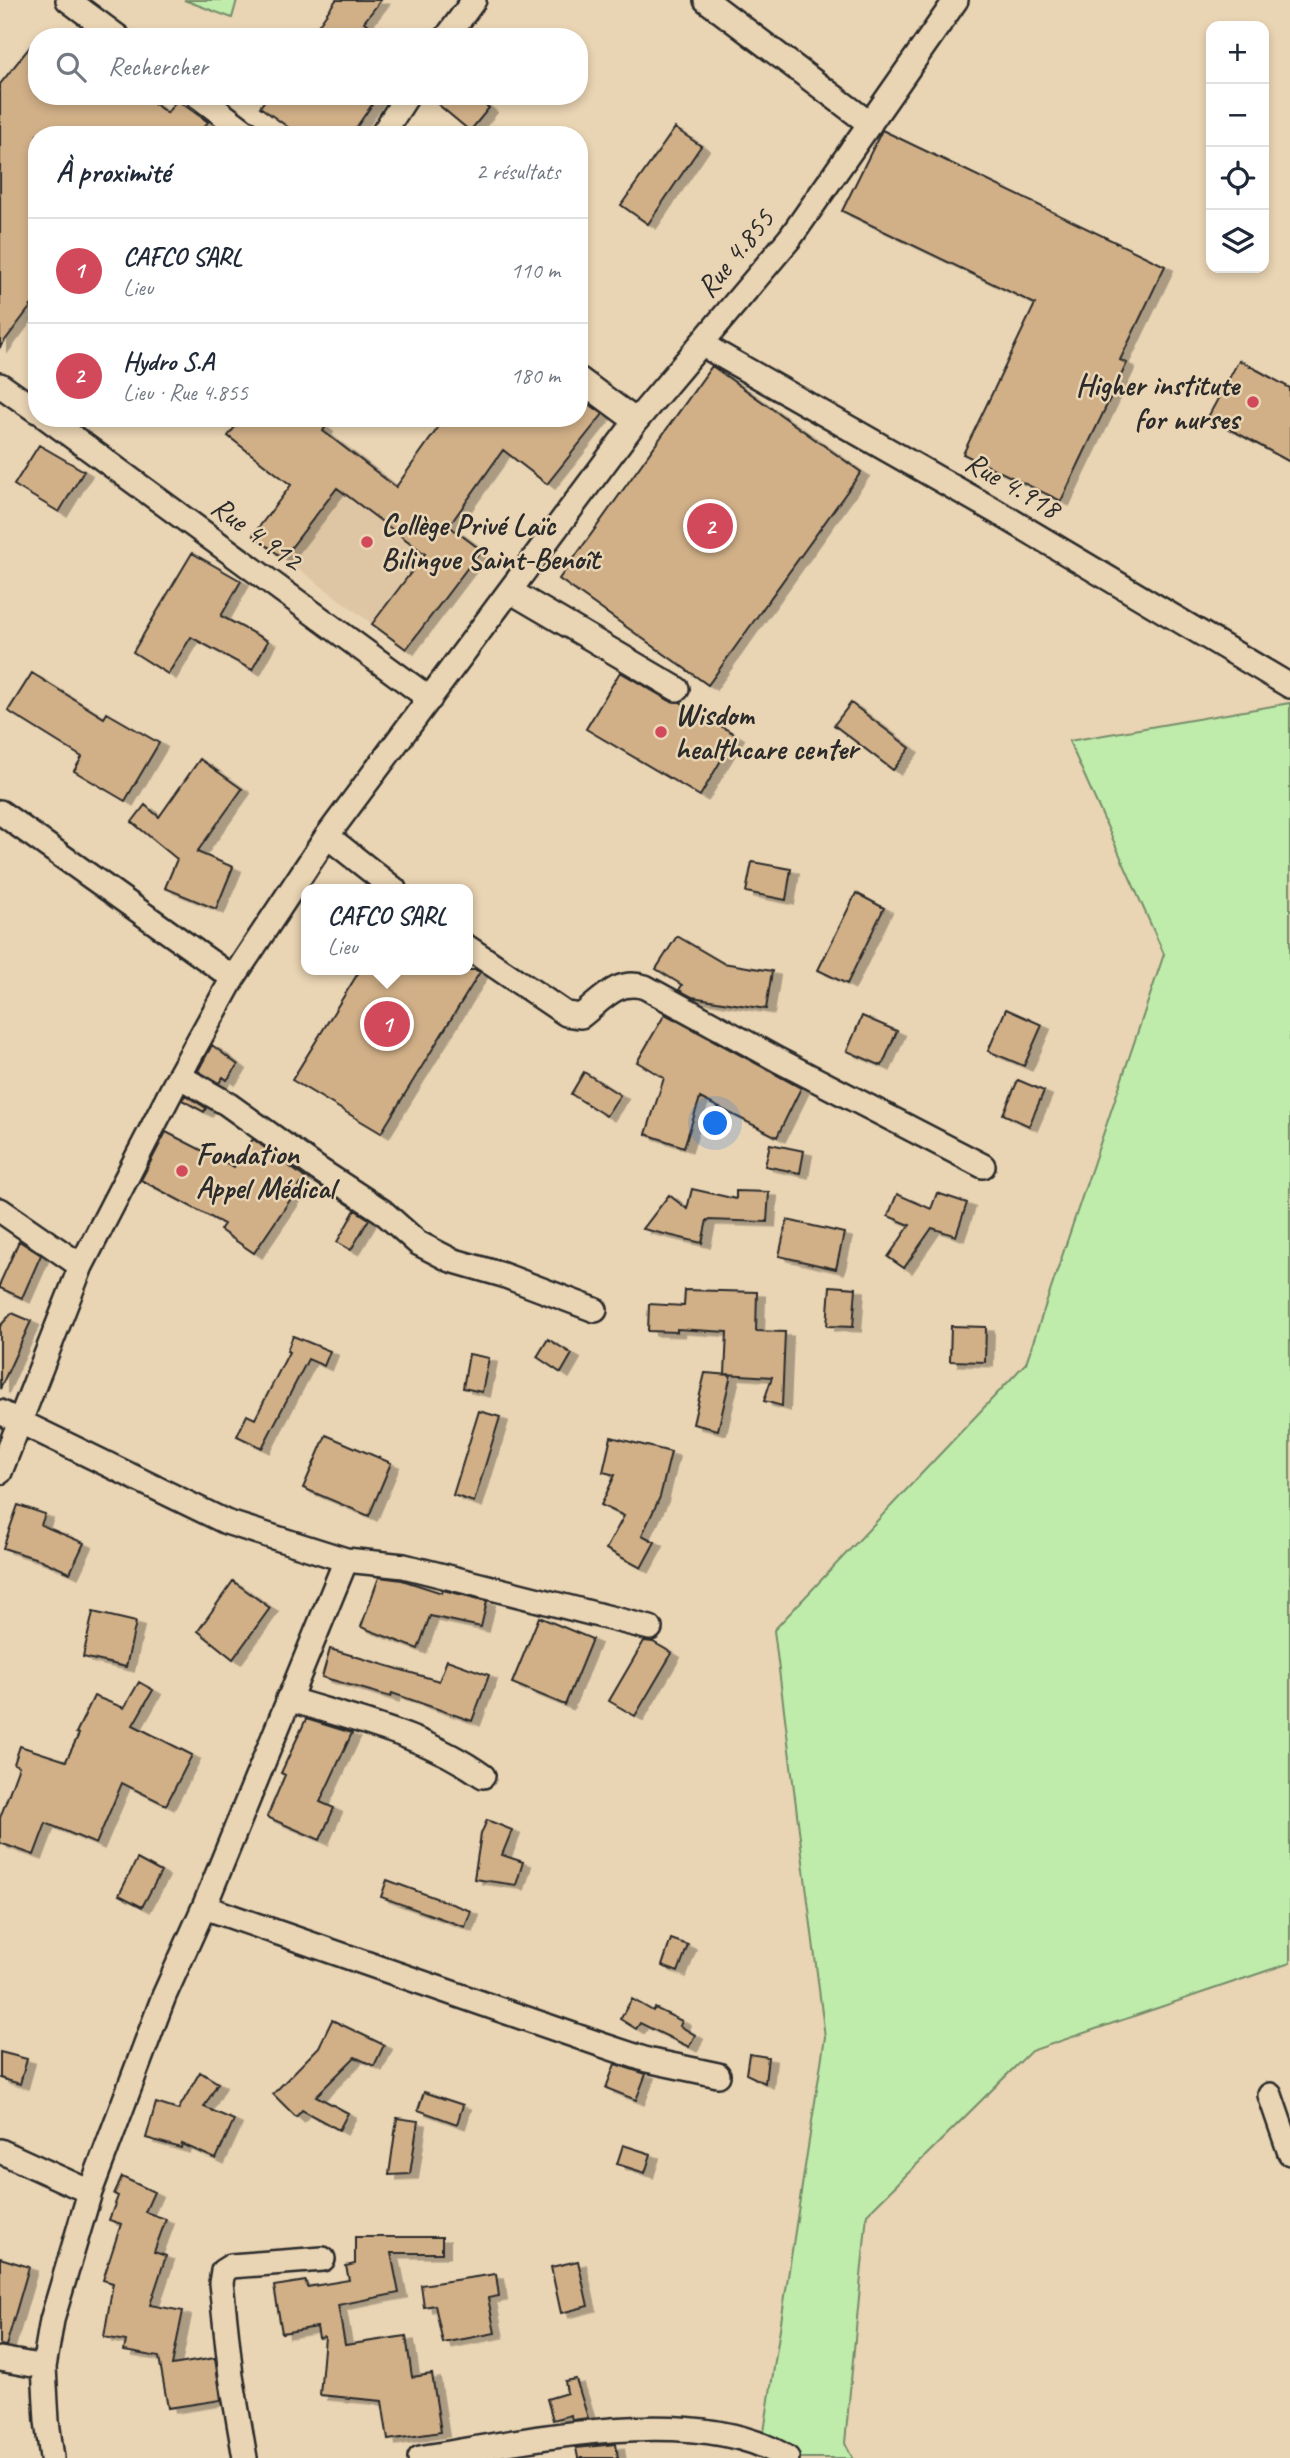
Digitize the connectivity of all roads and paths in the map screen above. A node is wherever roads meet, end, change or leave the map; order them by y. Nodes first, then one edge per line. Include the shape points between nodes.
1 (68, 0) edge
2 (474, 0) edge
3 (706, 0) edge
4 (956, 0) edge
5 (106, 28) edge
6 (454, 28) edge
7 (210, 105) edge
8 (401, 105) edge
9 (870, 124) junction
10 (238, 126) edge
11 (388, 126) edge
12 (701, 344) junction
13 (0, 384) edge
14 (588, 386) edge
15 (28, 404) edge
16 (636, 421) junction
17 (59, 427) edge
18 (510, 591) junction
19 (1290, 686) edge
20 (677, 689) dead end
21 (430, 699) junction
22 (0, 812) edge
23 (327, 836) junction
24 (388, 884) edge
25 (473, 951) edge
26 (233, 978) junction
27 (179, 1076) junction
28 (983, 1166) dead end
29 (0, 1210) edge
30 (81, 1266) junction
31 (595, 1310) dead end
32 (10, 1417) edge
33 (0, 1472) edge
34 (346, 1560) junction
35 (650, 1628) dead end
36 (288, 1699) junction
37 (483, 1776) dead end
38 (204, 1907) junction
39 (718, 2075) dead end
40 (1270, 2095) dead end
41 (0, 2151) edge
42 (1290, 2153) edge
43 (90, 2192) junction
44 (323, 2259) dead end
45 (0, 2359) edge
46 (44, 2367) junction
47 (52, 2458) edge
48 (245, 2458) edge
49 (420, 2458) edge
50 (787, 2458) edge

1 - 5 street
2 - 6 street
3 - 9 street
4 - 9 street, Rue 4.855
7 - 10 street
8 - 11 street
9 - 12 street, Rue 4.855 via 790,237
12 - 16 street, Rue 4.855
12 - 19 street, Rue 4.918
13 - 15 street
14 - 16 street
16 - 18 street, Rue 4.855
17 - 21 street, Rue 4.912
18 - 20 street
18 - 21 street, Rue 4.855
21 - 23 street, Rue 4.855
22 - 26 street
23 - 24 street
23 - 26 street, Rue 4.855
25 - 28 street via 574,1016 581,1016 620,985 632,982 645,987
26 - 27 street, Rue 4.855
27 - 30 street, Rue 4.855
27 - 31 street via 226,1103 382,1211 418,1243
29 - 30 street
30 - 32 street, Rue 4.855
32 - 33 street, Rue 4.855
32 - 34 street via 226,1522
34 - 35 street via 404,1566
34 - 36 street
36 - 37 street via 421,1741
36 - 38 street
38 - 39 street via 625,2053
38 - 43 street via 164,1996
40 - 42 street
41 - 43 street
43 - 46 street via 52,2320
44 - 48 street via 231,2266 223,2271 231,2376
45 - 46 street
46 - 47 street
49 - 50 street via 667,2427 731,2435

